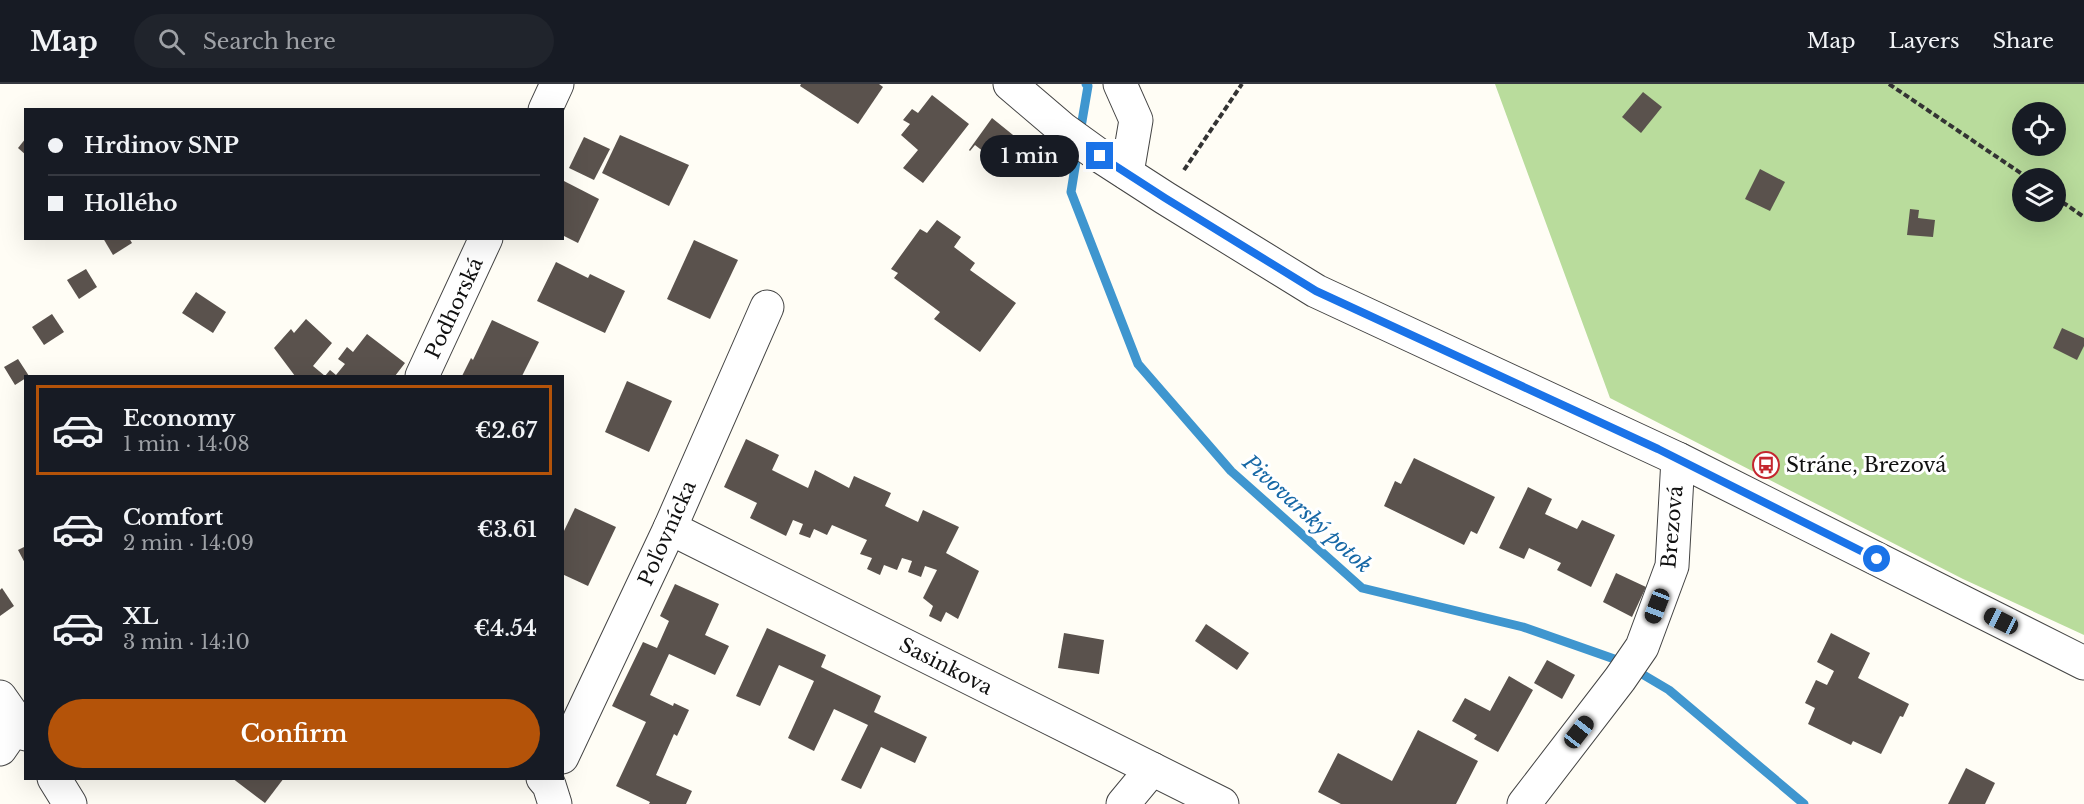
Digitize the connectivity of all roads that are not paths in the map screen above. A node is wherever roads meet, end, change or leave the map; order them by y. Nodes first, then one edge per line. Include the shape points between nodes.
1 (557, 84) edge
2 (1010, 84) edge
3 (1120, 84) edge
4 (546, 108) edge
5 (1127, 173) junction
6 (485, 240) edge
7 (767, 307) dead end
8 (422, 375) edge
9 (1678, 459) junction
10 (670, 528) junction
11 (2084, 663) edge
12 (0, 697) edge
13 (15, 736) edge
14 (564, 755) edge
15 (1152, 769) junction
16 (55, 780) edge
17 (70, 804) edge
18 (1123, 804) edge
19 (1221, 804) edge
20 (1524, 804) edge

1 - 4 street
2 - 5 street via 1064,130
3 - 5 street via 1136,120
5 - 9 street via 1316,291
6 - 8 street, Podhorská
7 - 10 street, Poľovnícka
9 - 11 street
9 - 20 street, Brezová via 1672,566 1642,647
10 - 14 street, Poľovnícka
10 - 15 street, Sasinkova
12 - 13 street
15 - 18 street
15 - 19 street, Sasinkova
16 - 17 street

